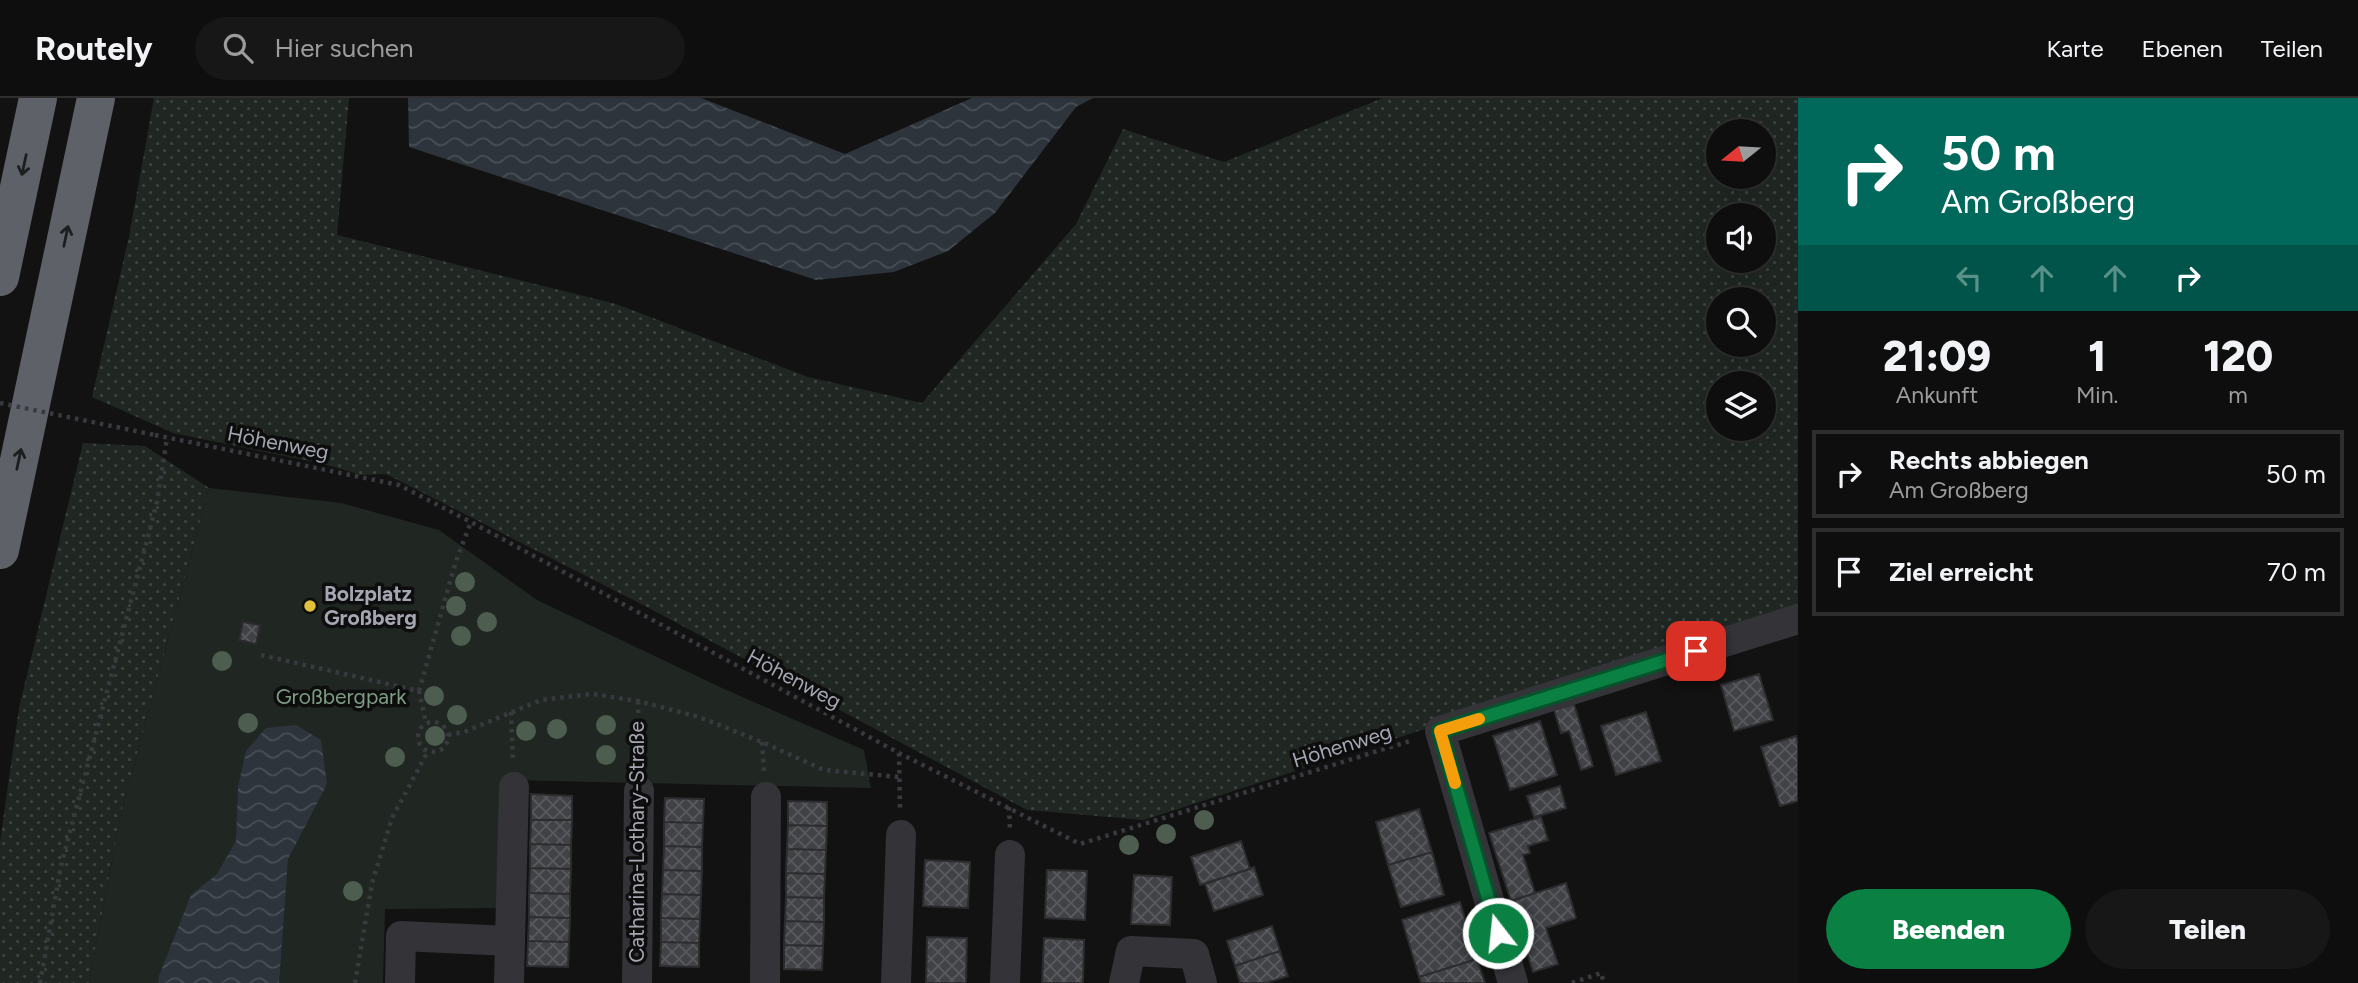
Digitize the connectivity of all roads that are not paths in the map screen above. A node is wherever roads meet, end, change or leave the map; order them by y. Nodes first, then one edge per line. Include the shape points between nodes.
1 (38, 98) edge
2 (96, 98) edge
3 (0, 278) edge
4 (0, 550) edge
5 (1798, 619) edge
6 (514, 787) road end
7 (639, 791) road end
8 (766, 797) dead end
9 (901, 835) road end
10 (1010, 855) dead end
11 (510, 941) junction
12 (400, 983) edge
13 (509, 983) edge
14 (637, 983) edge
15 (765, 983) edge
16 (896, 983) edge
17 (1005, 983) edge
18 (1124, 983) edge
19 (1202, 983) edge
20 (1513, 983) edge

1 -> 3 highway
4 -> 2 highway
5 - 20 street via 1440,731
6 - 11 street
7 - 14 street, Catharina-Lothary-Straße
8 - 15 street
9 - 16 street
10 - 17 street
11 - 12 street via 401,936
11 - 13 street
18 - 19 street via 1131,951 1194,954

